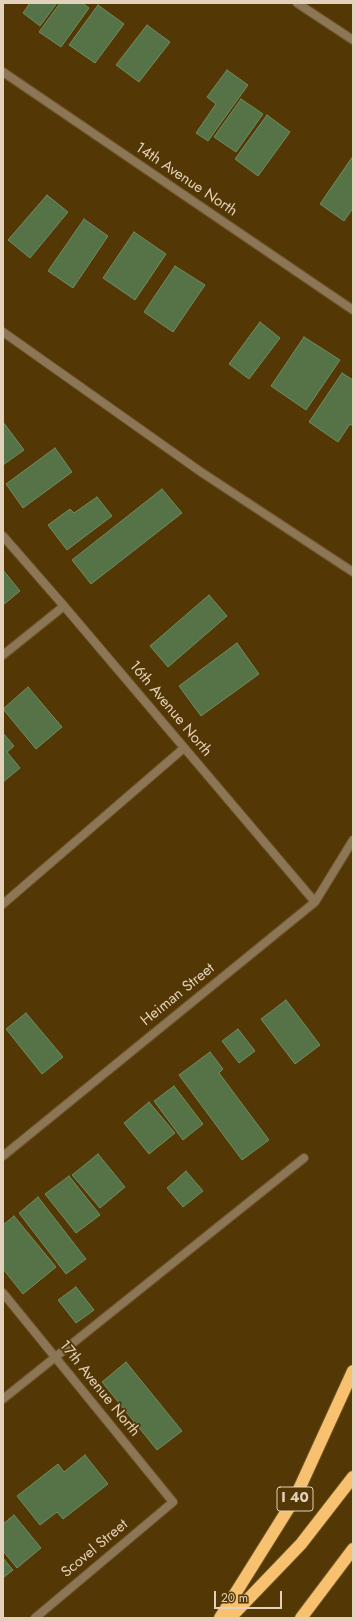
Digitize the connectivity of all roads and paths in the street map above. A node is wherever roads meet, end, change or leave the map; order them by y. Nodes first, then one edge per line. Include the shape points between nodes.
1 (297, 3) edge
2 (353, 40) edge
3 (3, 73) edge
4 (353, 310) edge
5 (3, 332) edge
6 (3, 536) edge
7 (353, 572) edge
8 (64, 606) junction
9 (3, 655) edge
10 (184, 748) junction
11 (353, 840) edge
12 (315, 902) junction
13 (3, 904) edge
14 (3, 1156) edge
15 (304, 1158) dead end
16 (3, 1293) edge
17 (55, 1357) junction
18 (353, 1371) edge
19 (3, 1399) edge
20 (353, 1477) edge
21 (173, 1502) joint
22 (353, 1549) edge
23 (35, 1618) edge
24 (220, 1618) edge
25 (230, 1618) edge
26 (301, 1618) edge

1 - 2 street
3 - 4 street, 14th Avenue North
5 - 7 street via 201,472
6 - 8 street, 16th Avenue North
8 - 9 street
8 - 10 street, 16th Avenue North
10 - 12 street, 16th Avenue North
10 - 13 street
11 - 12 street, Heiman Street
12 - 14 street, Heiman Street
15 - 17 street
16 - 17 street, 17th Avenue North
17 - 19 street
17 - 21 street, 17th Avenue North
18 - 24 highway, I 40 via 295,1498
20 - 25 highway via 301,1544
21 - 23 street, Scovel Street
22 - 26 highway

